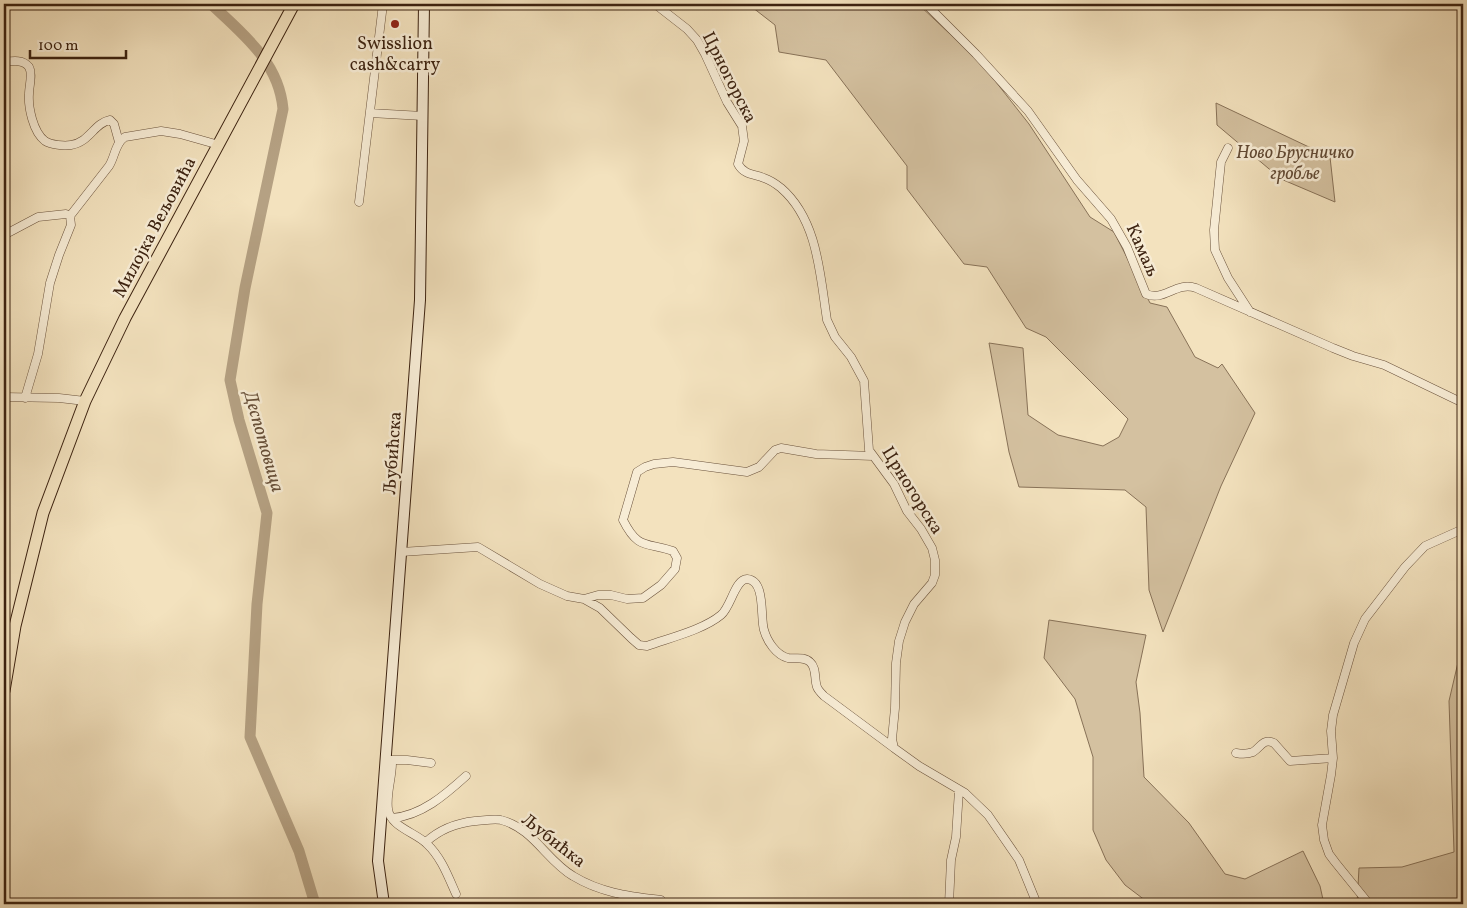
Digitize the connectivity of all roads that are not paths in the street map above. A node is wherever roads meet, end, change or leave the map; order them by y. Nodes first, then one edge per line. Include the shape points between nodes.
1 (294, 4) edge
2 (383, 4) edge
3 (424, 4) edge
4 (655, 4) edge
5 (926, 4) edge
6 (4, 62) edge
7 (370, 113) junction
8 (424, 116) junction
9 (119, 142) junction
10 (219, 144) junction
11 (1228, 148) dead end
12 (359, 202) dead end
13 (70, 216) junction
14 (4, 235) edge
15 (1250, 312) junction
16 (4, 397) edge
17 (25, 398) junction
18 (84, 401) junction
19 (1463, 404) edge
20 (873, 456) junction
21 (1463, 529) edge
22 (401, 552) junction
23 (584, 599) junction
24 (4, 691) edge
25 (894, 748) junction
26 (1236, 753) dead end
27 (1333, 758) junction
28 (388, 760) junction
29 (431, 763) dead end
30 (466, 776) dead end
31 (959, 790) junction
32 (392, 818) junction
33 (426, 842) junction
34 (456, 894) dead end
35 (384, 904) edge
36 (660, 904) edge
37 (949, 904) edge
38 (1037, 904) edge
39 (1368, 904) edge

1 - 10 main road, Милојка Вељовића
2 - 7 street
3 - 8 street, Љубићска
4 - 20 street, Црногорска via 687,29 705,54 742,126 744,141 738,164 749,174 770,180 782,189 805,220 816,253 827,320 864,381
5 - 15 street, Камаљ via 1028,111 1077,180 1112,219 1146,294 1160,296 1189,286
6 - 9 street via 19,61 29,67 30,108 37,131 45,141 71,145 83,141 100,124 110,120
7 - 8 street
7 - 12 street
8 - 22 street, Љубићска via 420,300
9 - 10 street via 125,137 160,131
9 - 13 street via 114,159
10 - 18 main road, Милојка Вељовића
11 - 15 street via 1221,162 1215,250
13 - 14 street via 38,217
13 - 17 street via 72,225 50,283 38,354
15 - 19 street, Камаљ via 1353,356 1384,365
16 - 17 street
17 - 18 street
18 - 24 main road, Милојка Вељовића via 43,513 15,626
20 - 23 street via 816,454 781,448 774,450 759,467 747,472 673,462 645,467 633,480 623,520 638,542 673,551 678,558 675,569 662,585 643,598 598,595
20 - 25 street, Црногорска via 921,529 935,560 932,583 914,604 899,641
21 - 27 street via 1425,546 1365,618 1354,643 1333,715
22 - 23 street via 478,547 540,584 567,596
22 - 28 street, Љубићска
23 - 25 street via 600,608 639,645 646,646 703,625 721,614 741,580 752,581 760,595 763,629 779,654 811,662 817,688 824,696
25 - 31 street
26 - 27 street via 1252,752 1270,741 1290,761
27 - 39 street via 1322,825 1324,840 1334,862
28 - 29 street
28 - 32 street via 392,769 388,810
28 - 35 street, Љубићска via 378,861
30 - 32 street via 440,799 414,813
31 - 37 street
31 - 38 street via 975,802 999,829 1018,860
32 - 33 street
33 - 34 street via 438,857
33 - 36 street, Љубићка via 436,833 464,822 500,819 518,827 572,876 602,891 661,900

